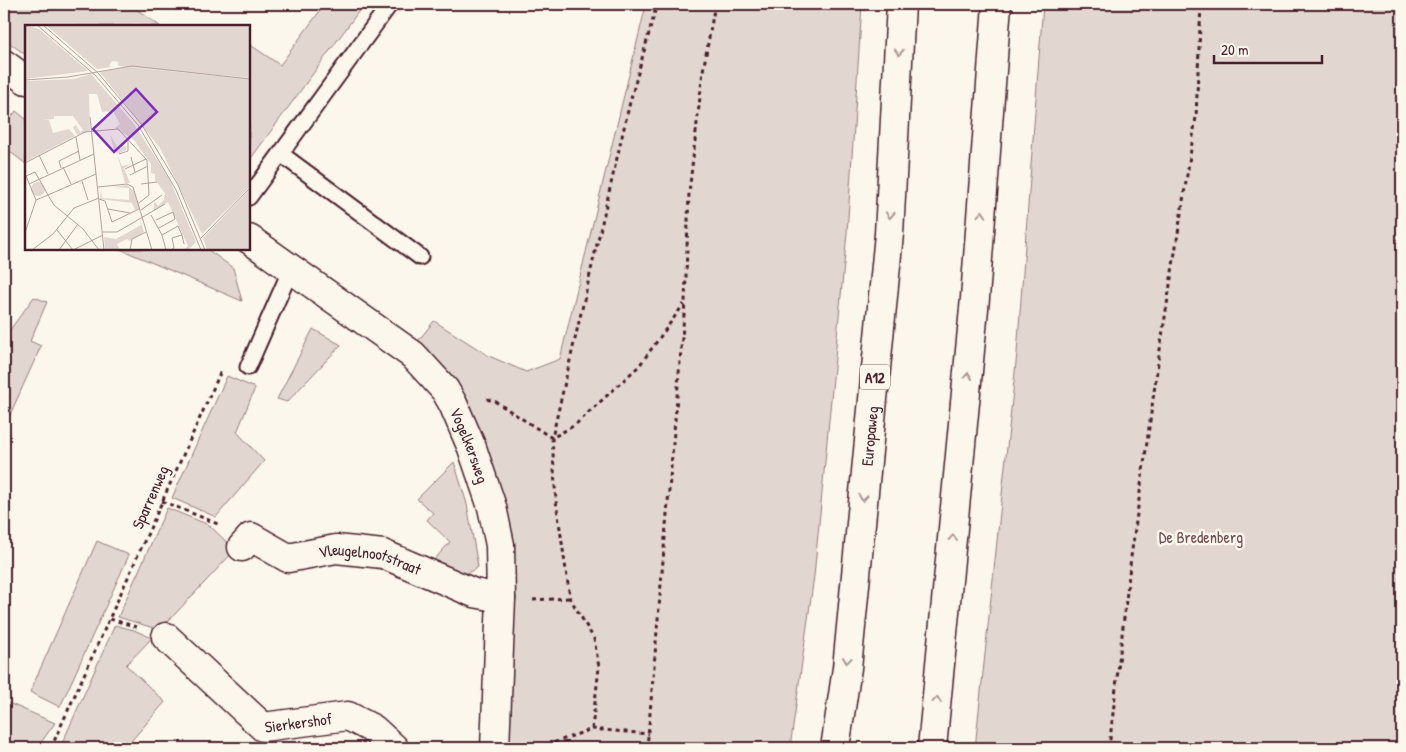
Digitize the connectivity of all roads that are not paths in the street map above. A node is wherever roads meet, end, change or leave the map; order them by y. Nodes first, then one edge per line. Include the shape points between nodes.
1 (390, 4) edge
2 (901, 4) edge
3 (998, 4) edge
4 (4, 64) edge
5 (25, 79) edge
6 (281, 154) junction
7 (250, 196) edge
8 (250, 240) edge
9 (420, 257) dead end
10 (291, 269) junction
11 (248, 367) dead end
12 (242, 547) road end
13 (501, 598) junction
14 (166, 637) dead end
15 (394, 748) edge
16 (495, 748) edge
17 (835, 748) edge
18 (932, 748) edge

1 - 6 lane
2 -> 17 main road, Europaweg / A12 via 889,234 847,668
18 -> 3 main road via 975,298
4 - 5 main road
6 - 7 lane
6 - 9 lane
8 - 10 main road, Vogelkersweg
10 - 11 lane
10 - 13 main road, Vogelkersweg via 413,354 445,390 472,448 492,507 500,545
12 - 13 main road, Vleugelnootstraat via 251,537 288,558 336,549 383,554 474,593
13 - 16 main road, Vogelkersweg
14 - 15 main road, Sierkershof via 263,727 348,716 373,729

